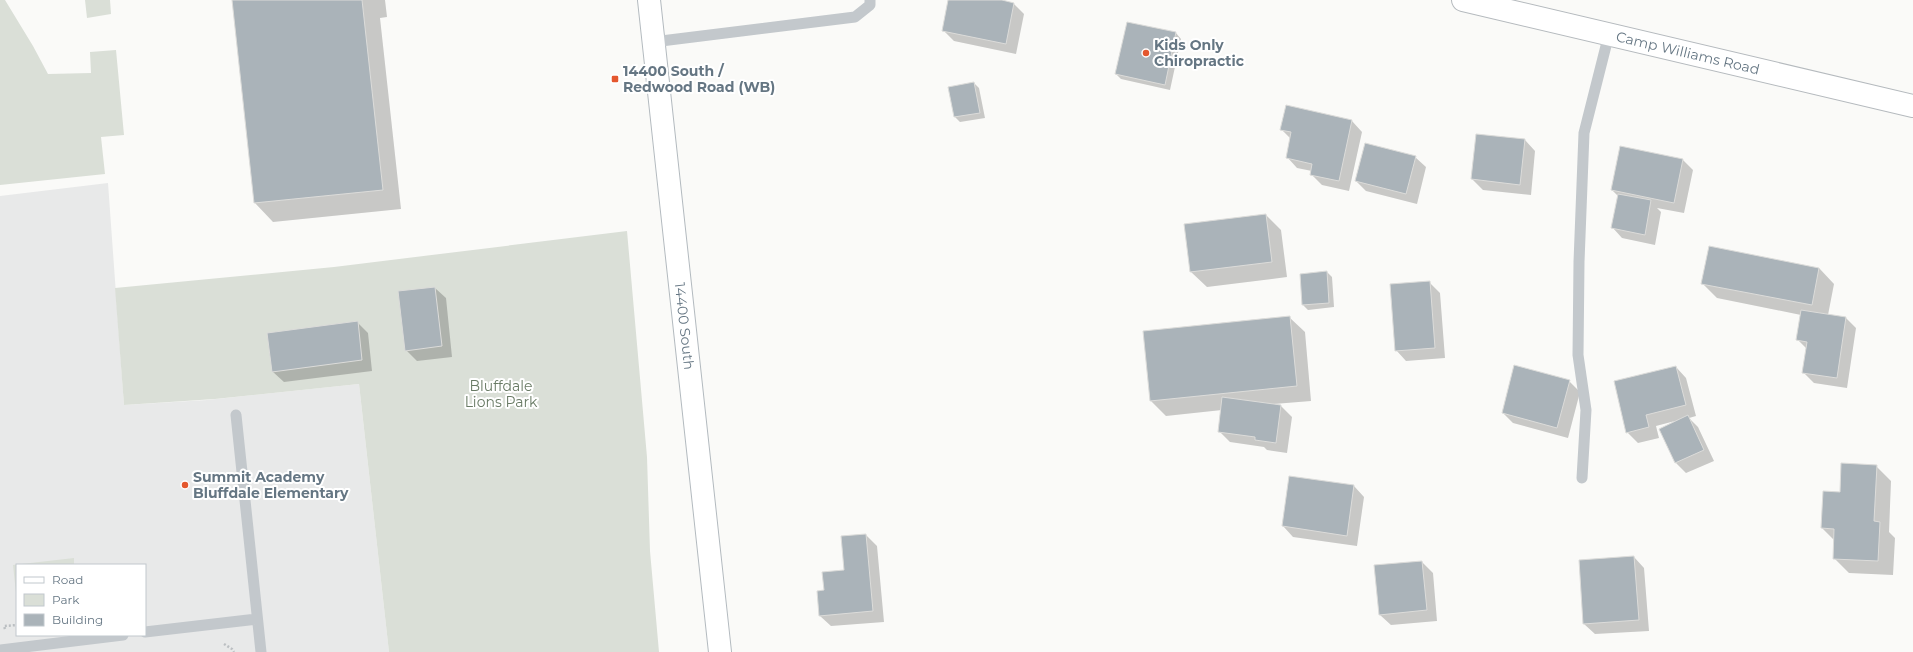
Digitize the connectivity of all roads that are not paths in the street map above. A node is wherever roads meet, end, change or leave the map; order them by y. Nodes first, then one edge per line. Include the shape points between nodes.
1 (649, 0) edge
2 (870, 0) edge
3 (1463, 0) edge
4 (1609, 34) junction
5 (653, 42) junction
6 (1913, 106) edge
7 (236, 415) dead end
8 (1582, 478) dead end
9 (257, 619) junction
10 (146, 632) edge
11 (115, 636) edge
12 (0, 650) edge
13 (261, 652) edge
14 (720, 652) edge

1 - 5 main road, 14400 South
2 - 5 lane via 870,5 855,17
3 - 4 main road, Camp Williams Road
4 - 6 main road, Camp Williams Road
4 - 8 lane via 1584,133 1578,355 1586,410
5 - 14 main road, 14400 South
7 - 9 lane
9 - 10 lane
9 - 13 lane
11 - 12 lane

